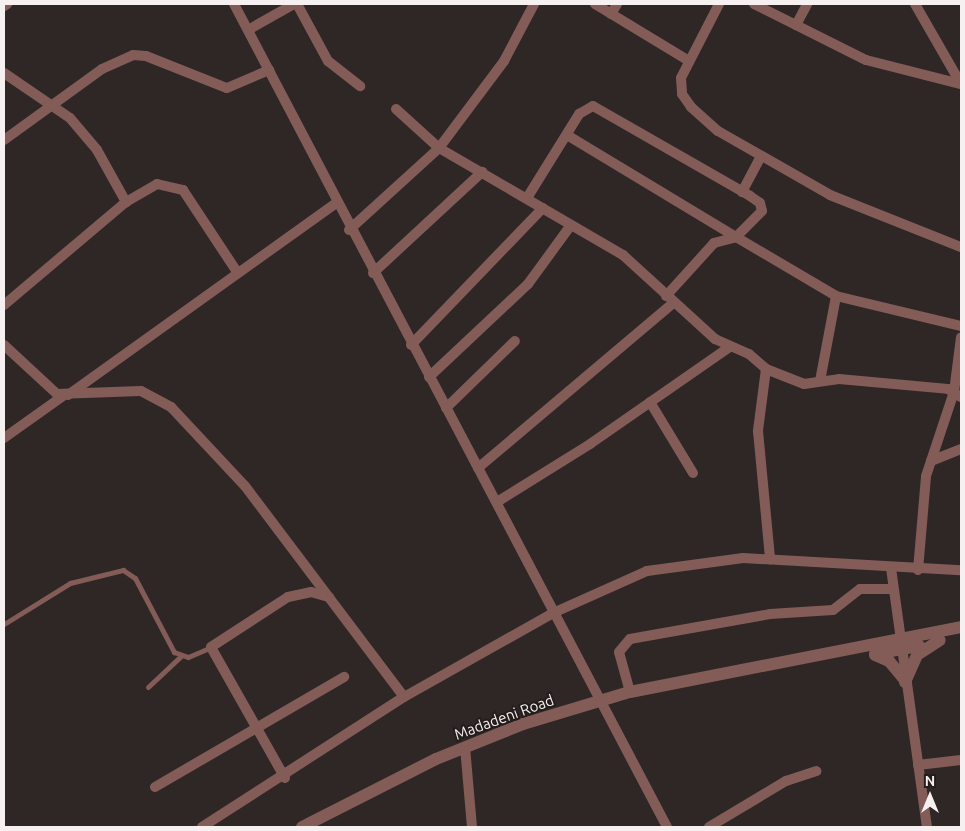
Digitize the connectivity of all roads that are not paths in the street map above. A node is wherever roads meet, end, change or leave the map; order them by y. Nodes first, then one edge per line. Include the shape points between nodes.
1 (7, 4) edge
2 (234, 4) edge
3 (295, 4) edge
4 (534, 4) edge
5 (595, 4) edge
6 (618, 4) edge
7 (719, 4) edge
8 (754, 4) edge
9 (806, 4) edge
10 (915, 4) edge
11 (4, 6) edge
12 (611, 14) junction
13 (796, 25) junction
14 (248, 30) junction
15 (689, 60) junction
16 (269, 70) junction
17 (4, 73) edge
18 (961, 84) edge
19 (360, 86) dead end
20 (51, 106) junction
21 (396, 109) dead end
22 (567, 135) junction
23 (4, 140) edge
24 (439, 148) junction
25 (760, 158) junction
26 (482, 172) junction
27 (742, 192) junction
28 (527, 198) junction
29 (126, 202) junction
30 (335, 204) junction
31 (543, 208) junction
32 (571, 225) junction
33 (349, 230) junction
34 (736, 237) junction
35 (961, 247) edge
36 (237, 272) junction
37 (373, 273) junction
38 (836, 296) junction
39 (669, 300) junction
40 (4, 305) edge
41 (961, 326) edge
42 (961, 337) edge
43 (515, 341) dead end
44 (411, 345) junction
45 (5, 348) edge
46 (728, 348) junction
47 (766, 369) junction
48 (429, 377) junction
49 (820, 381) junction
50 (958, 394) edge
51 (65, 395) junction
52 (650, 402) junction
53 (446, 408) junction
54 (4, 438) edge
55 (961, 449) edge
56 (931, 461) junction
57 (478, 468) junction
58 (693, 473) dead end
59 (497, 502) junction
60 (770, 558) junction
61 (891, 568) junction
62 (918, 570) junction
63 (961, 570) edge
64 (893, 589) junction
65 (329, 597) junction
66 (553, 613) junction
67 (4, 624) edge
68 (961, 627) edge
69 (961, 635) edge
70 (940, 640) junction
71 (899, 646) junction
72 (211, 647) junction
73 (873, 655) junction
74 (181, 656) junction
75 (729, 673) junction
76 (344, 677) dead end
77 (905, 681) junction
78 (148, 687) dead end
79 (630, 692) junction
80 (404, 697) junction
81 (604, 700) junction
82 (255, 729) junction
83 (465, 747) junction
84 (961, 760) edge
85 (918, 765) junction
86 (816, 770) dead end
87 (285, 778) junction
88 (155, 787) dead end
89 (202, 827) edge
90 (302, 827) edge
91 (472, 827) edge
92 (667, 827) edge
93 (709, 827) edge
94 (927, 827) edge

1 - 11 street
2 - 14 street
3 - 14 street
3 - 19 street via 328,61
4 - 24 street via 504,61
5 - 12 street
6 - 12 street
7 - 15 street
8 - 13 street
9 - 13 street
10 - 18 street
12 - 15 street
13 - 18 street via 866,60
14 - 16 street
15 - 25 street via 679,85 691,108
16 - 20 street via 227,88 146,56 133,55 102,69
16 - 30 street
17 - 20 street
20 - 23 street
20 - 29 street via 87,137
21 - 24 street
22 - 27 street via 583,108 593,106
22 - 28 street
22 - 34 street
24 - 26 street
24 - 33 street
25 - 27 street
25 - 35 street via 854,207
26 - 28 street
26 - 37 street
27 - 34 street via 760,203 762,211
28 - 31 street
29 - 36 street via 157,184 177,186 193,200
29 - 40 street
30 - 33 street
30 - 36 street
31 - 32 street
31 - 44 street
32 - 39 street via 623,255
32 - 48 street via 519,294
33 - 37 street
34 - 38 street
34 - 39 street via 714,243
36 - 51 street
37 - 44 street
38 - 41 street
38 - 49 street
39 - 46 street
39 - 57 street
42 - 50 street
43 - 53 street
44 - 48 street
45 - 51 street
46 - 47 street via 749,354
46 - 52 street
47 - 49 street via 799,383
47 - 60 street via 758,431
48 - 53 street
49 - 50 street via 840,378
50 - 56 street
51 - 54 street
51 - 65 street via 141,391 171,407 245,486
52 - 58 street
52 - 59 street
53 - 57 street
55 - 56 street
56 - 62 street via 922,499
57 - 59 street
59 - 66 street
60 - 61 street
60 - 66 street via 708,561 647,571
61 - 62 street
61 - 64 street
62 - 63 street
64 - 71 street
64 - 79 street via 855,591 833,610 770,614 630,639 619,652
65 - 72 street via 311,592 288,597
65 - 80 street
66 - 80 street
66 - 81 street
67 - 74 lane via 70,583 123,570 135,578 169,646
68 - 71 street, Madadeni Road
69 - 70 street, Madadeni Road
70 - 71 street, Madadeni Road
70 - 77 street via 917,655
71 - 73 street, Madadeni Road
71 - 75 street, Madadeni Road
71 - 77 street
72 - 74 lane
72 - 82 street
73 - 75 street, Madadeni Road
73 - 77 street via 889,661
74 - 78 lane
75 - 79 street, Madadeni Road
76 - 82 street
77 - 85 street
79 - 81 street, Madadeni Road
80 - 87 street
81 - 83 street, Madadeni Road
81 - 92 street
82 - 87 street
82 - 88 street
83 - 90 street, Madadeni Road
83 - 91 street
84 - 85 street
85 - 94 street
86 - 93 street via 786,781
87 - 89 street

